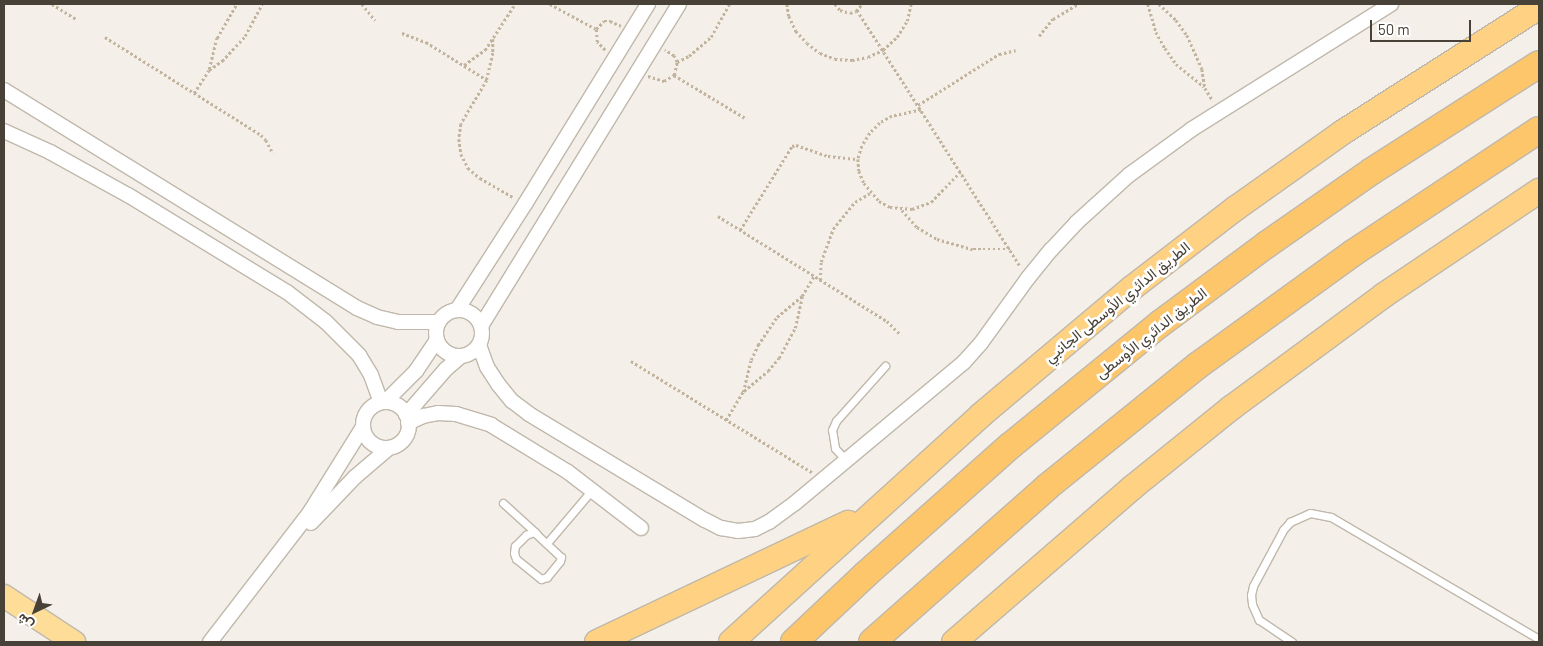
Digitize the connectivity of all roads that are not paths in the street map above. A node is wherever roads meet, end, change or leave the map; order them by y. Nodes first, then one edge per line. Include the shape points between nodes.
1 (648, 4) edge
2 (679, 4) edge
3 (1391, 4) edge
4 (1539, 7) edge
5 (1539, 64) edge
6 (4, 90) edge
7 (4, 130) edge
8 (1539, 130) edge
9 (1539, 191) edge
10 (457, 310) junction
11 (438, 322) junction
12 (481, 326) junction
13 (436, 340) junction
14 (479, 345) junction
15 (461, 356) junction
16 (885, 366) dead end
17 (383, 402) junction
18 (407, 419) junction
19 (363, 427) junction
20 (389, 448) junction
21 (847, 461) junction
22 (592, 490) junction
23 (503, 503) dead end
24 (885, 503) junction
25 (641, 528) dead end
26 (537, 533) junction
27 (547, 543) junction
28 (4, 596) edge
29 (990, 612) junction
30 (1539, 640) edge
31 (74, 642) edge
32 (210, 642) edge
33 (220, 642) edge
34 (598, 642) edge
35 (731, 642) edge
36 (794, 642) edge
37 (872, 642) edge
38 (954, 642) edge
39 (964, 642) edge
40 (1292, 642) edge

1 - 10 street
2 - 12 street
3 - 21 street via 1157,152 1076,223 1028,278 964,362
4 - 24 highway, الطريق الدائري الأوسطى الجانبي via 1343,132 1184,248 1031,371
5 - 36 highway, الطريق الدائري الأوسطى via 1334,197 1162,323 989,465
6 - 11 street via 357,308 398,322
7 - 17 street via 98,177 288,292 326,322 359,356
8 - 37 highway via 1352,253 1197,366 1040,493
9 - 29 highway via 1384,294 1239,402 1126,493
10 - 11 street via 449,312
10 - 12 street via 472,314
11 - 13 street
12 - 14 street
13 - 15 street via 446,353
13 - 17 street via 416,371
14 - 15 street via 471,353
14 - 21 street via 498,384 529,414 721,528 755,529 769,522
15 - 18 street via 446,369
16 - 21 lane via 832,430 835,448
17 - 18 street via 393,403
17 - 19 street via 367,411
18 - 20 street via 403,439
18 - 22 street via 438,413 474,418 544,455
19 - 20 street via 372,442
19 - 32 street via 310,512
20 - 33 street via 366,466 316,516
22 - 25 street
22 - 27 lane
23 - 26 lane
24 - 34 highway via 807,545
24 - 35 highway, الطريق الدائري الأوسطى الجانبي
26 - 27 lane
26 - 27 lane via 526,535 514,552 516,558 541,579 561,559 560,554
28 - 31 main road
29 - 38 highway
29 - 39 highway
30 - 40 lane via 1331,516 1310,513 1299,516 1283,530 1251,594 1259,620

